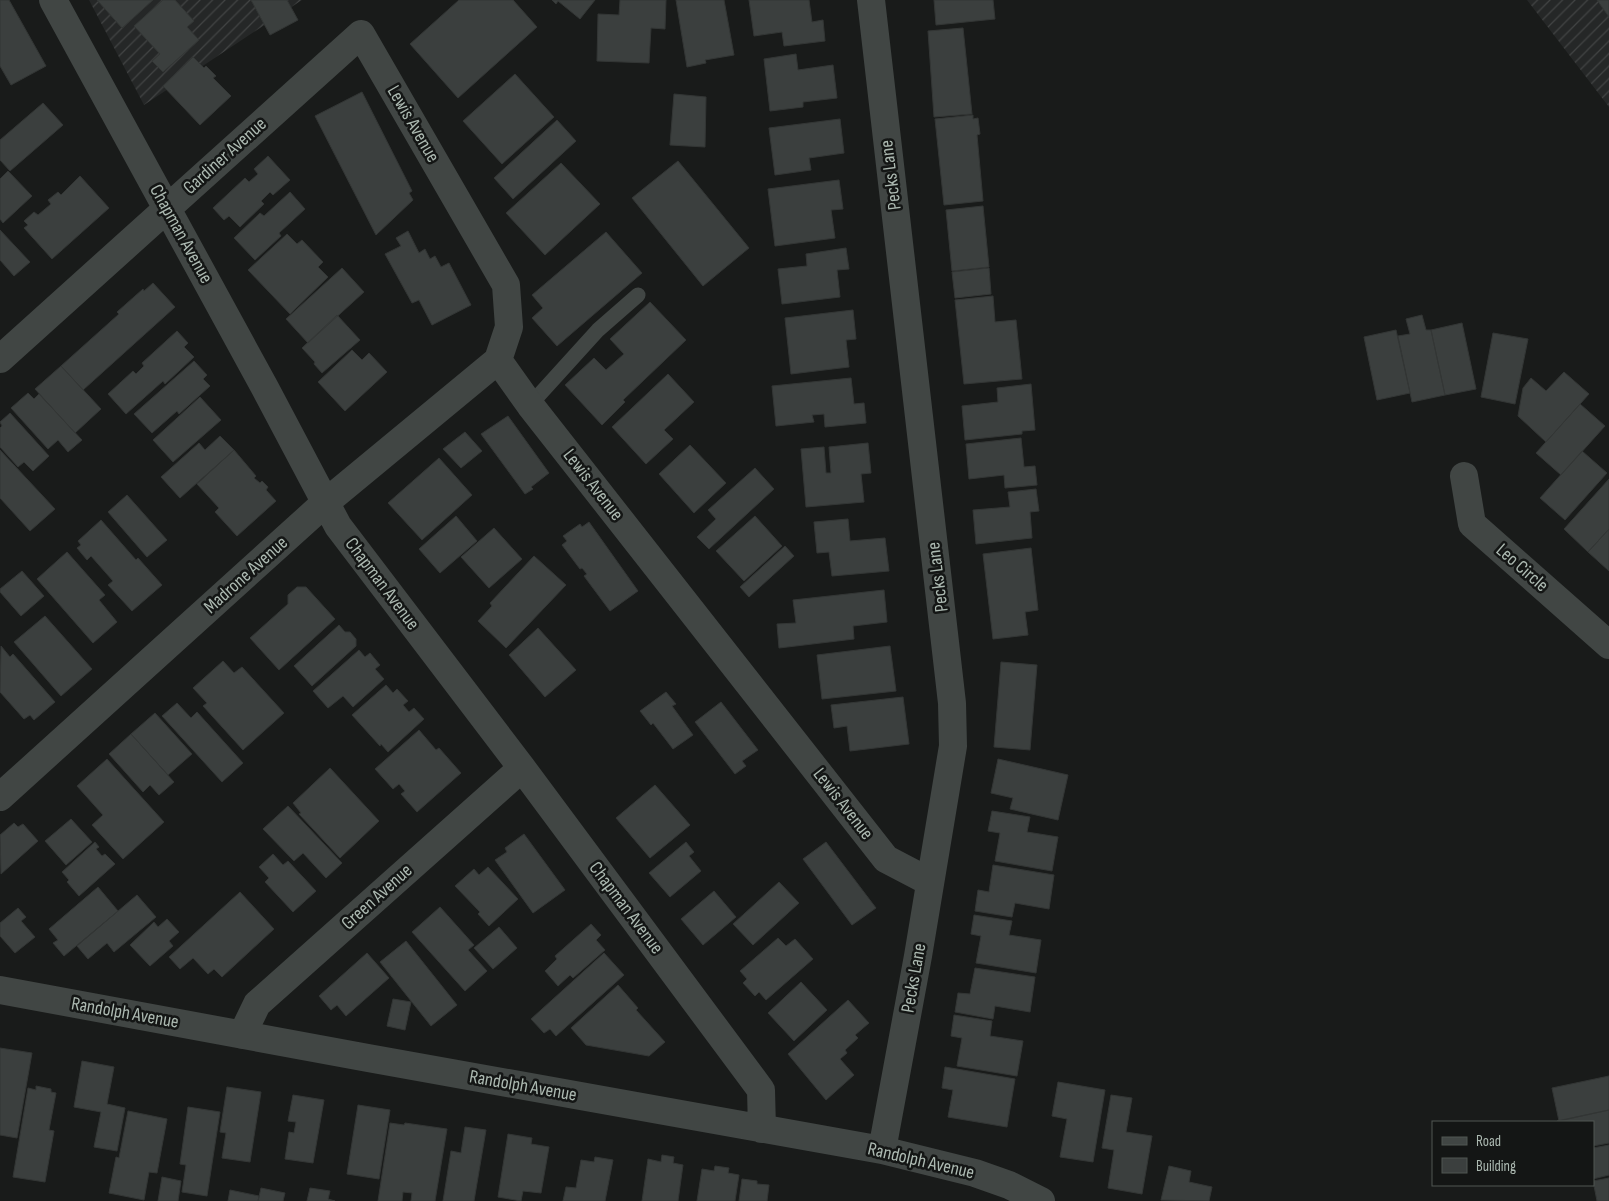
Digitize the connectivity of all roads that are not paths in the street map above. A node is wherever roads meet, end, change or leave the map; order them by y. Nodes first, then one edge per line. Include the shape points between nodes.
1 (54, 0) edge
2 (871, 0) edge
3 (361, 34) joint
4 (167, 209) junction
5 (638, 295) dead end
6 (0, 359) edge
7 (498, 360) junction
8 (530, 405) junction
9 (1464, 476) dead end
10 (325, 503) junction
11 (1609, 645) edge
12 (522, 768) junction
13 (0, 797) edge
14 (930, 882) junction
15 (0, 990) edge
16 (242, 1034) junction
17 (762, 1129) junction
18 (882, 1150) junction
19 (1041, 1201) edge

1 - 4 street, Chapman Avenue
2 - 14 street, Pecks Lane via 952,703 953,746
3 - 4 street, Gardiner Avenue
3 - 7 street, Lewis Avenue via 506,285 509,327
4 - 6 street, Gardiner Avenue
4 - 10 street, Chapman Avenue
5 - 8 lane via 598,330
7 - 8 street, Lewis Avenue
7 - 10 street, Madrone Avenue
8 - 14 street, Lewis Avenue via 886,859
9 - 11 street, Leo Circle via 1472,524
10 - 12 street, Chapman Avenue via 338,526
10 - 13 street, Madrone Avenue
12 - 16 street, Green Avenue via 257,1004
12 - 17 street, Chapman Avenue via 761,1090
14 - 18 street, Pecks Lane
15 - 16 street, Randolph Avenue
16 - 17 street, Randolph Avenue
17 - 18 street, Randolph Avenue
18 - 19 street, Randolph Avenue via 975,1173

